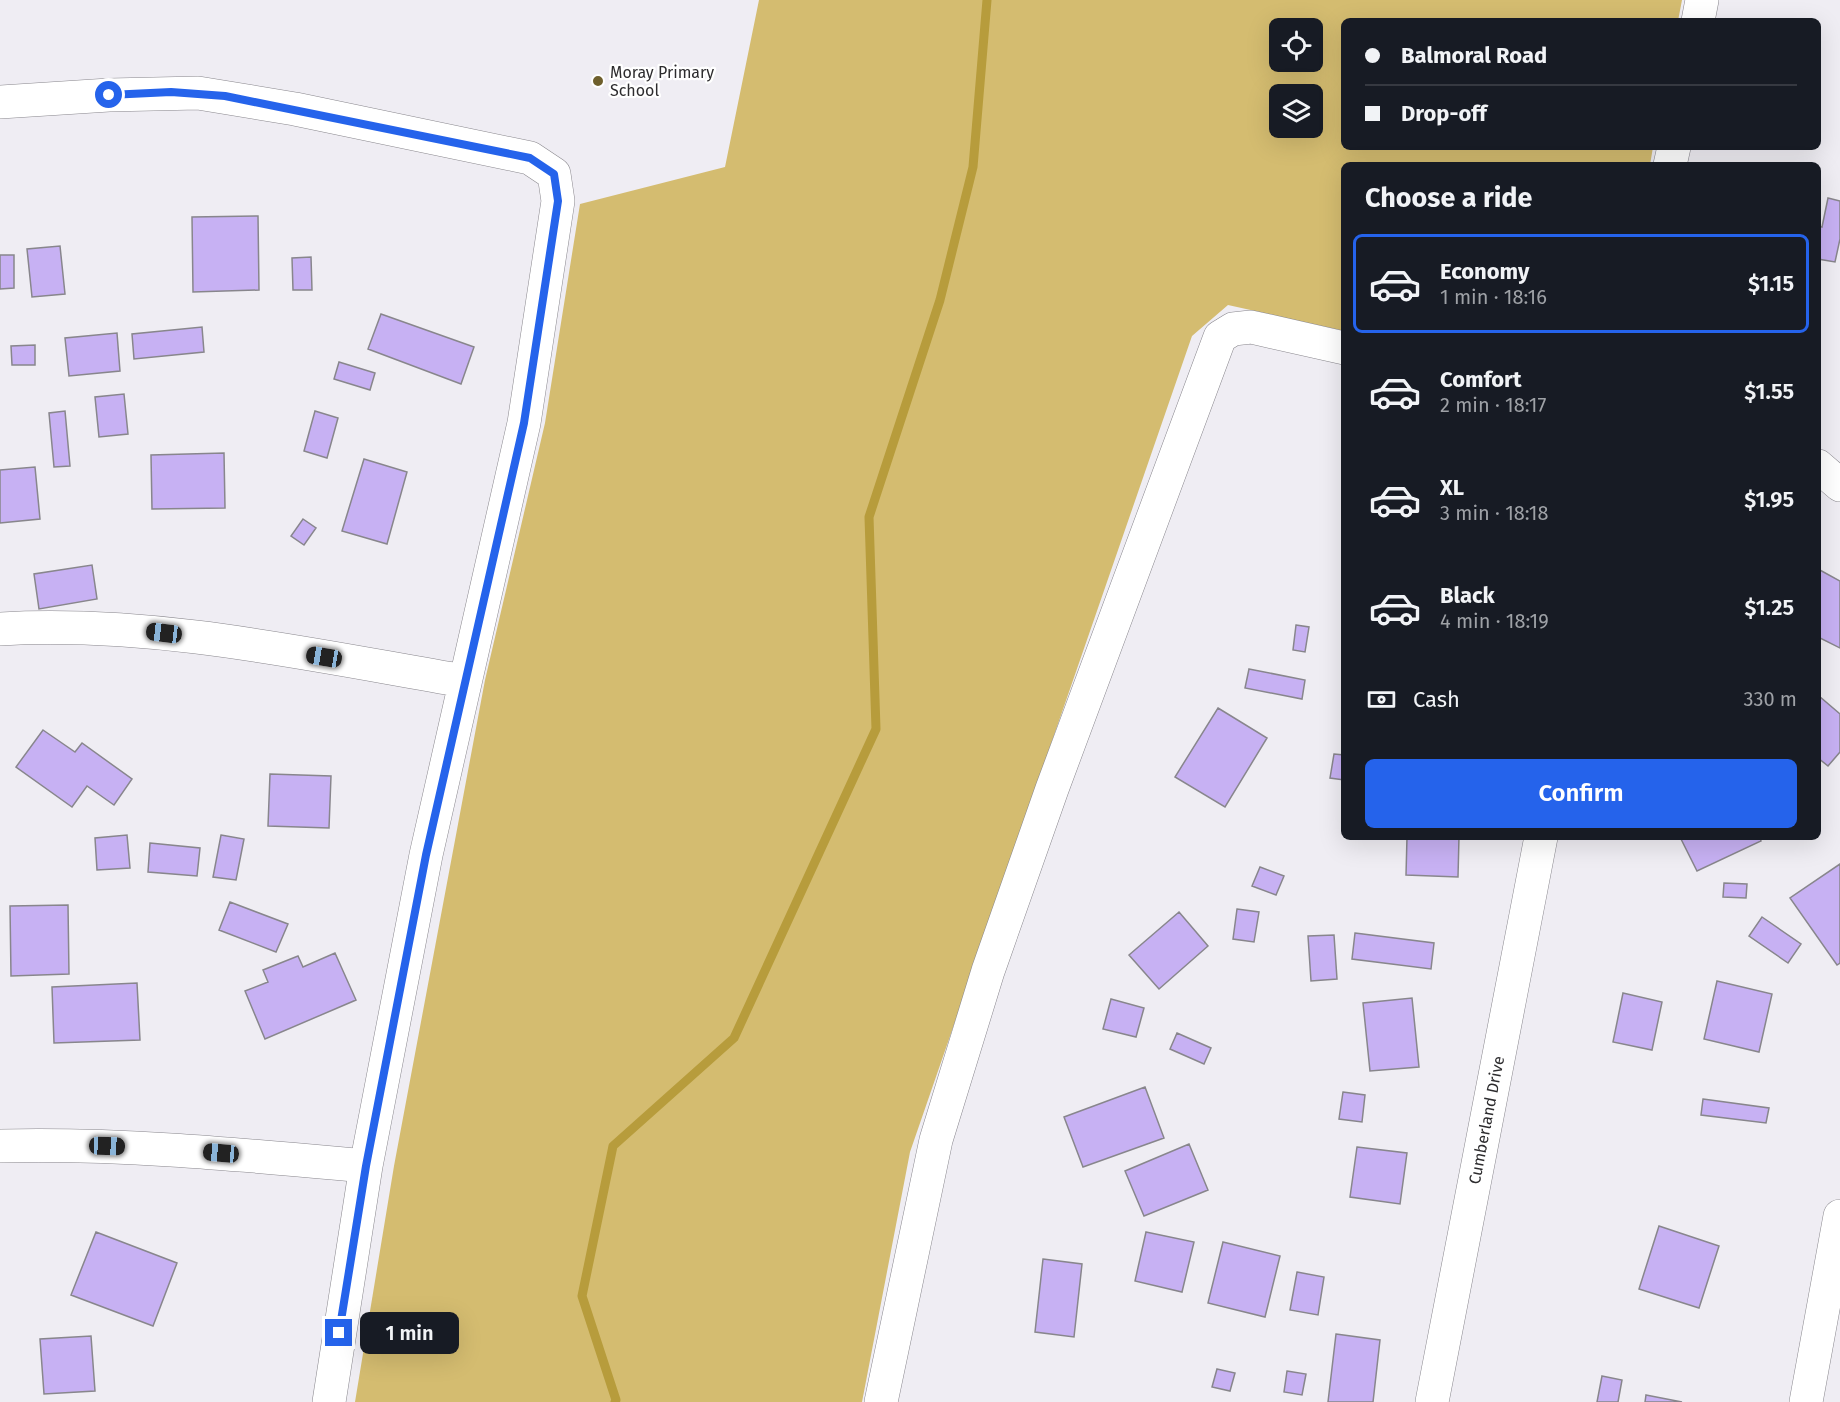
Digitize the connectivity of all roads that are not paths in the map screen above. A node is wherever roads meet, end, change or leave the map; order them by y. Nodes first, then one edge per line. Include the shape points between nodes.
1 (1702, 0) edge
2 (1699, 18) edge
3 (0, 102) edge
4 (1341, 347) edge
5 (1821, 469) edge
6 (1840, 485) edge
7 (0, 629) edge
8 (464, 681) junction
9 (1540, 840) edge
10 (0, 1146) edge
11 (366, 1166) junction
12 (1840, 1216) edge
13 (329, 1402) edge
14 (881, 1402) edge
15 (1432, 1402) edge
16 (1806, 1402) edge

1 - 2 street
3 - 8 street via 171,92 225,96 530,158 554,174 558,201 524,423
4 - 14 street via 1251,327 1233,329 1220,337 988,971 936,1140
5 - 6 street
7 - 8 street via 124,628
8 - 11 street
9 - 15 street, Cumberland Drive
10 - 11 street via 62,1144 176,1149
11 - 13 street
12 - 16 street

